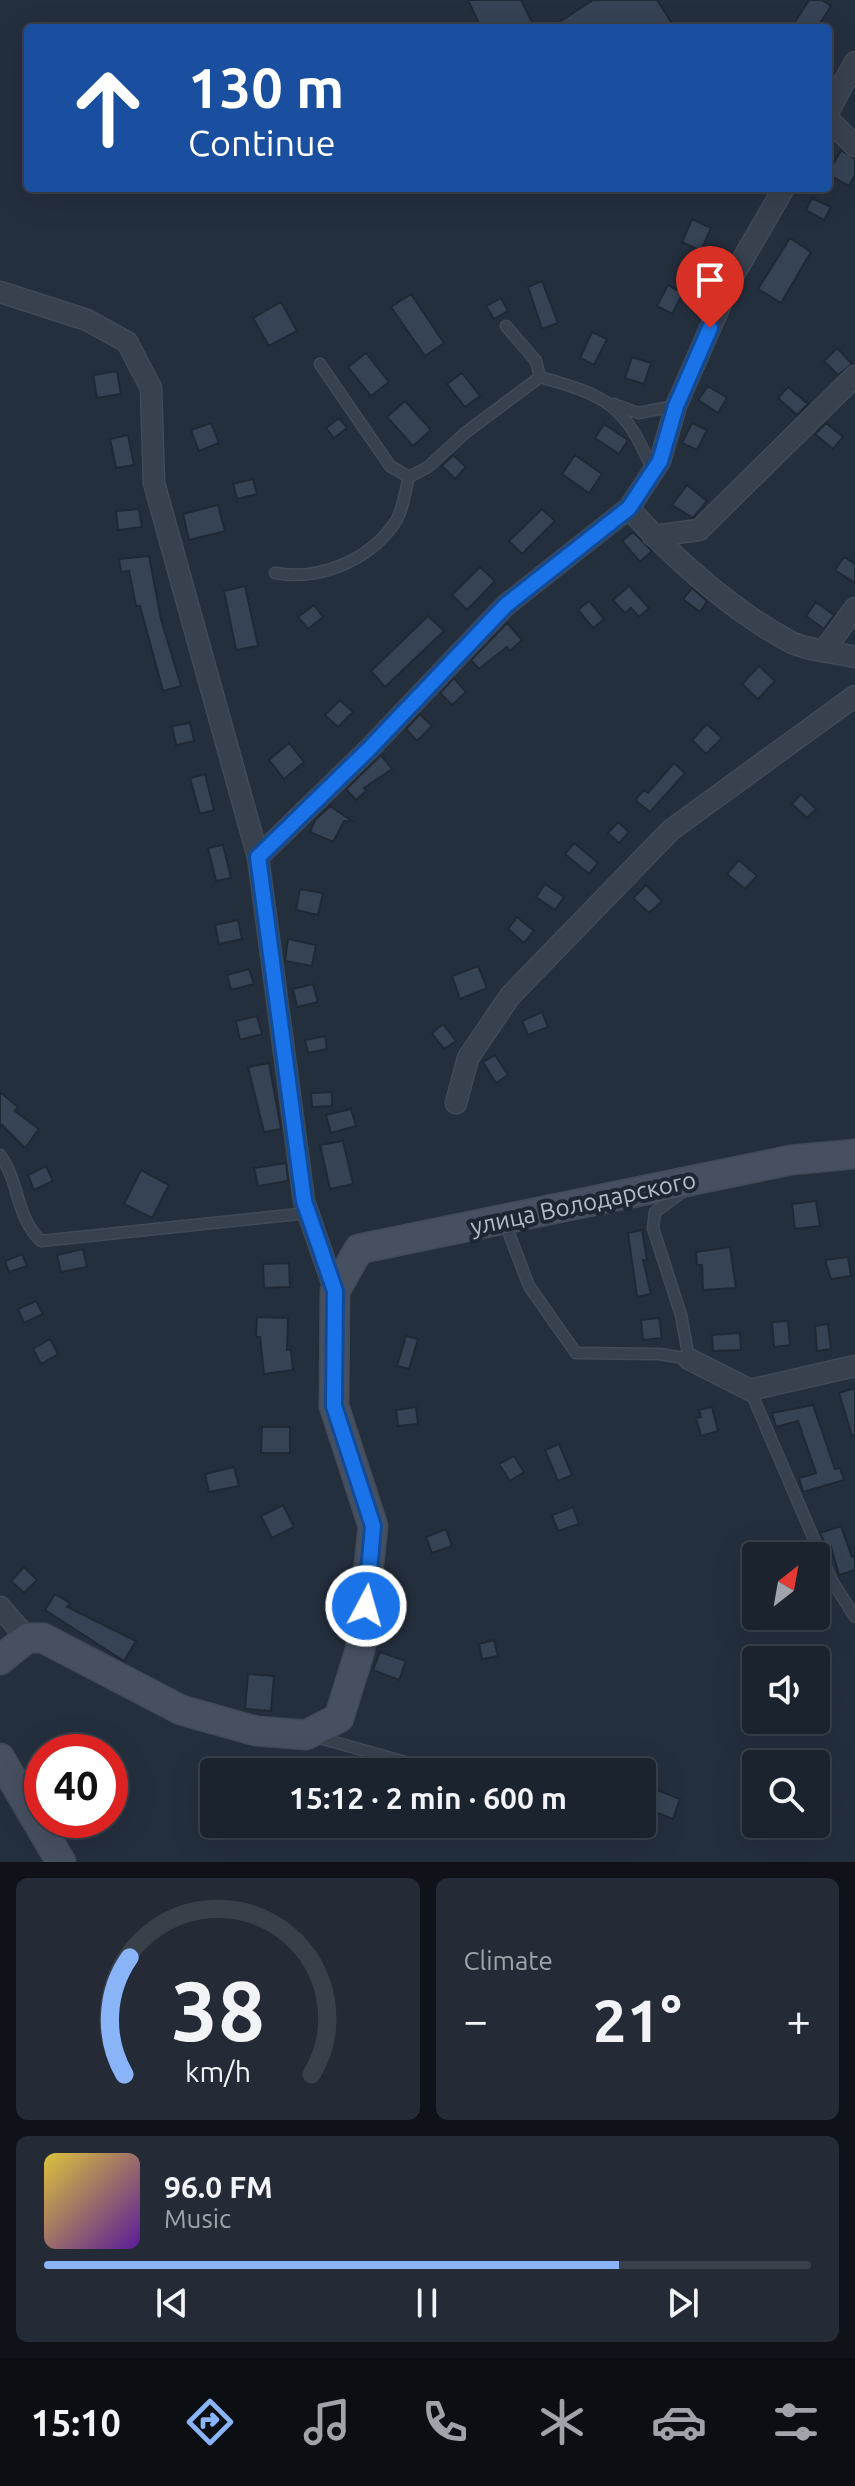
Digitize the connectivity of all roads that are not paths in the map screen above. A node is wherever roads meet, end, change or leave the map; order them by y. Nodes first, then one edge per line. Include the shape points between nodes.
1 (855, 62) edge
2 (832, 105) edge
3 (832, 123) edge
4 (855, 146) edge
5 (782, 192) edge
6 (0, 292) edge
7 (506, 326) dead end
8 (320, 364) dead end
9 (855, 376) edge
10 (540, 377) junction
11 (612, 403) junction
12 (676, 406) junction
13 (653, 471) junction
14 (409, 477) junction
15 (629, 508) junction
16 (653, 536) junction
17 (275, 573) dead end
18 (855, 608) edge
19 (825, 649) junction
20 (855, 657) edge
21 (855, 696) edge
22 (258, 857) junction
23 (456, 1103) dead end
24 (855, 1154) edge
25 (0, 1155) edge
26 (699, 1179) junction
27 (308, 1213) junction
28 (503, 1220) junction
29 (335, 1291) junction
30 (689, 1359) junction
31 (855, 1366) edge
32 (750, 1390) junction
33 (0, 1607) edge
34 (855, 1617) edge
35 (27, 1638) junction
36 (0, 1660) edge
37 (306, 1735) junction
38 (0, 1758) edge
39 (390, 1758) edge
40 (61, 1862) edge

1 - 2 street
3 - 4 street
5 - 12 street via 733,276
6 - 22 street via 87,320 127,342 151,388 154,483
7 - 10 lane via 536,361
8 - 14 lane via 390,466
9 - 16 street via 699,530
10 - 11 lane
10 - 14 lane
11 - 12 lane via 638,413
11 - 13 lane
12 - 13 street
13 - 15 street
14 - 17 lane via 396,522 372,547 309,576
15 - 16 street
15 - 22 street via 506,605
16 - 19 street via 702,580 792,642
18 - 19 street
19 - 20 street
21 - 23 street via 671,830 510,996 468,1058
22 - 27 street
24 - 26 street, улица Володарского via 791,1160
25 - 27 lane via 8,1165 27,1228 41,1241
26 - 28 street, улица Володарского
26 - 30 lane via 655,1212 653,1228
27 - 29 street
28 - 29 street, улица Володарского via 359,1249
28 - 30 lane via 529,1286 576,1353
29 - 37 street via 334,1406 373,1526 360,1650 339,1718
30 - 32 street
31 - 32 street
32 - 34 lane via 832,1581
33 - 35 street
35 - 36 street
35 - 37 street via 43,1638 181,1710 256,1731
37 - 39 lane
38 - 40 street

